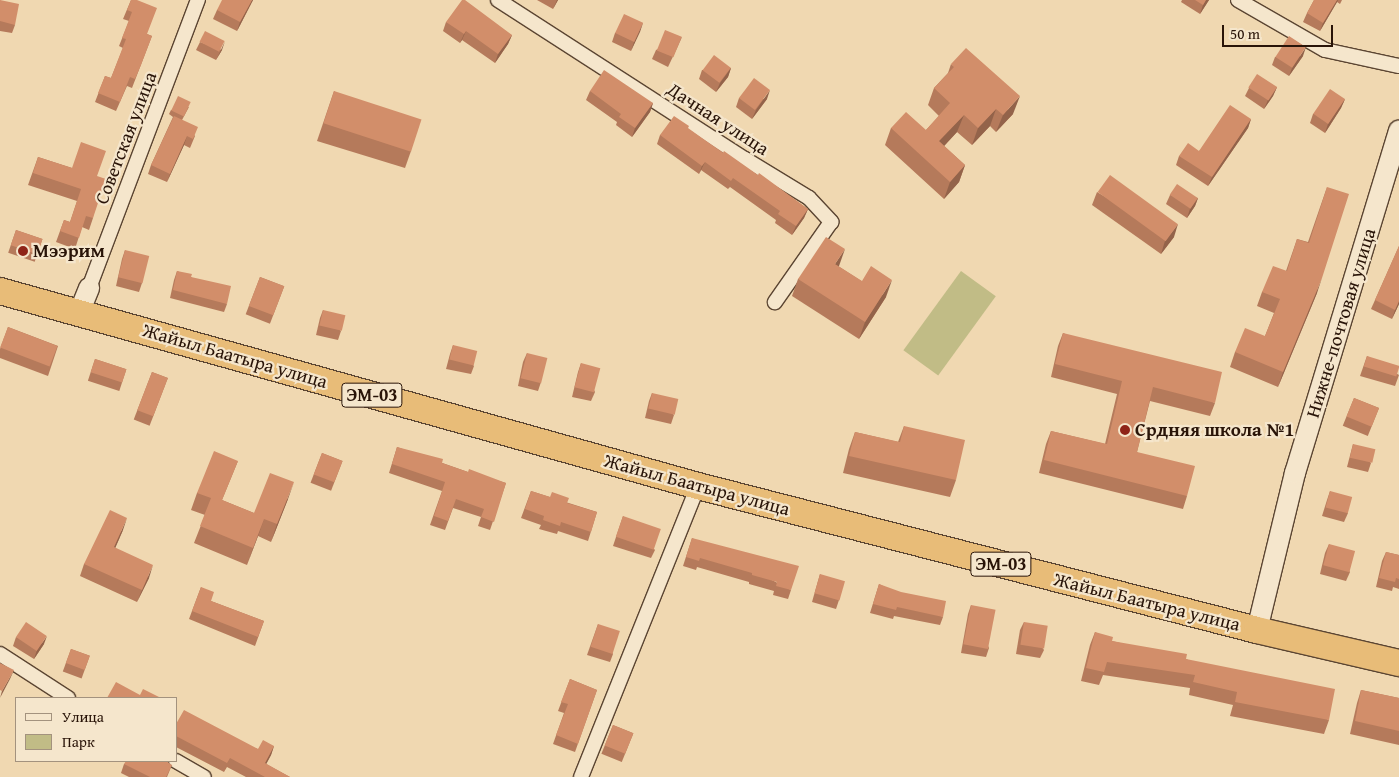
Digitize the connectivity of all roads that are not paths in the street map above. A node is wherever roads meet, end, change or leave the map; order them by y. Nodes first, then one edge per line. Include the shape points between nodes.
1 (198, 0) edge
2 (498, 0) edge
3 (1238, 0) edge
4 (1399, 66) edge
5 (1397, 142) edge
6 (89, 288) joint
7 (3, 296) edge
8 (775, 302) dead end
9 (80, 313) junction
10 (698, 486) junction
11 (1257, 630) junction
12 (0, 654) edge
13 (1399, 663) edge
14 (66, 697) edge
15 (178, 762) edge
16 (204, 777) edge
17 (581, 777) edge

1 - 6 street, Советская улица
2 - 8 street, Дачная улица via 809,198 831,222
3 - 4 street via 1325,50
5 - 11 street, Нижне-почтовая улица via 1295,473
6 - 9 street
7 - 9 highway, Жайыл Баатыра улица / ЭМ-03
9 - 10 highway, Жайыл Баатыра улица / ЭМ-03
10 - 11 highway, Жайыл Баатыра улица / ЭМ-03
10 - 17 street
11 - 13 highway, Жайыл Баатыра улица / ЭМ-03
12 - 14 street
15 - 16 street

